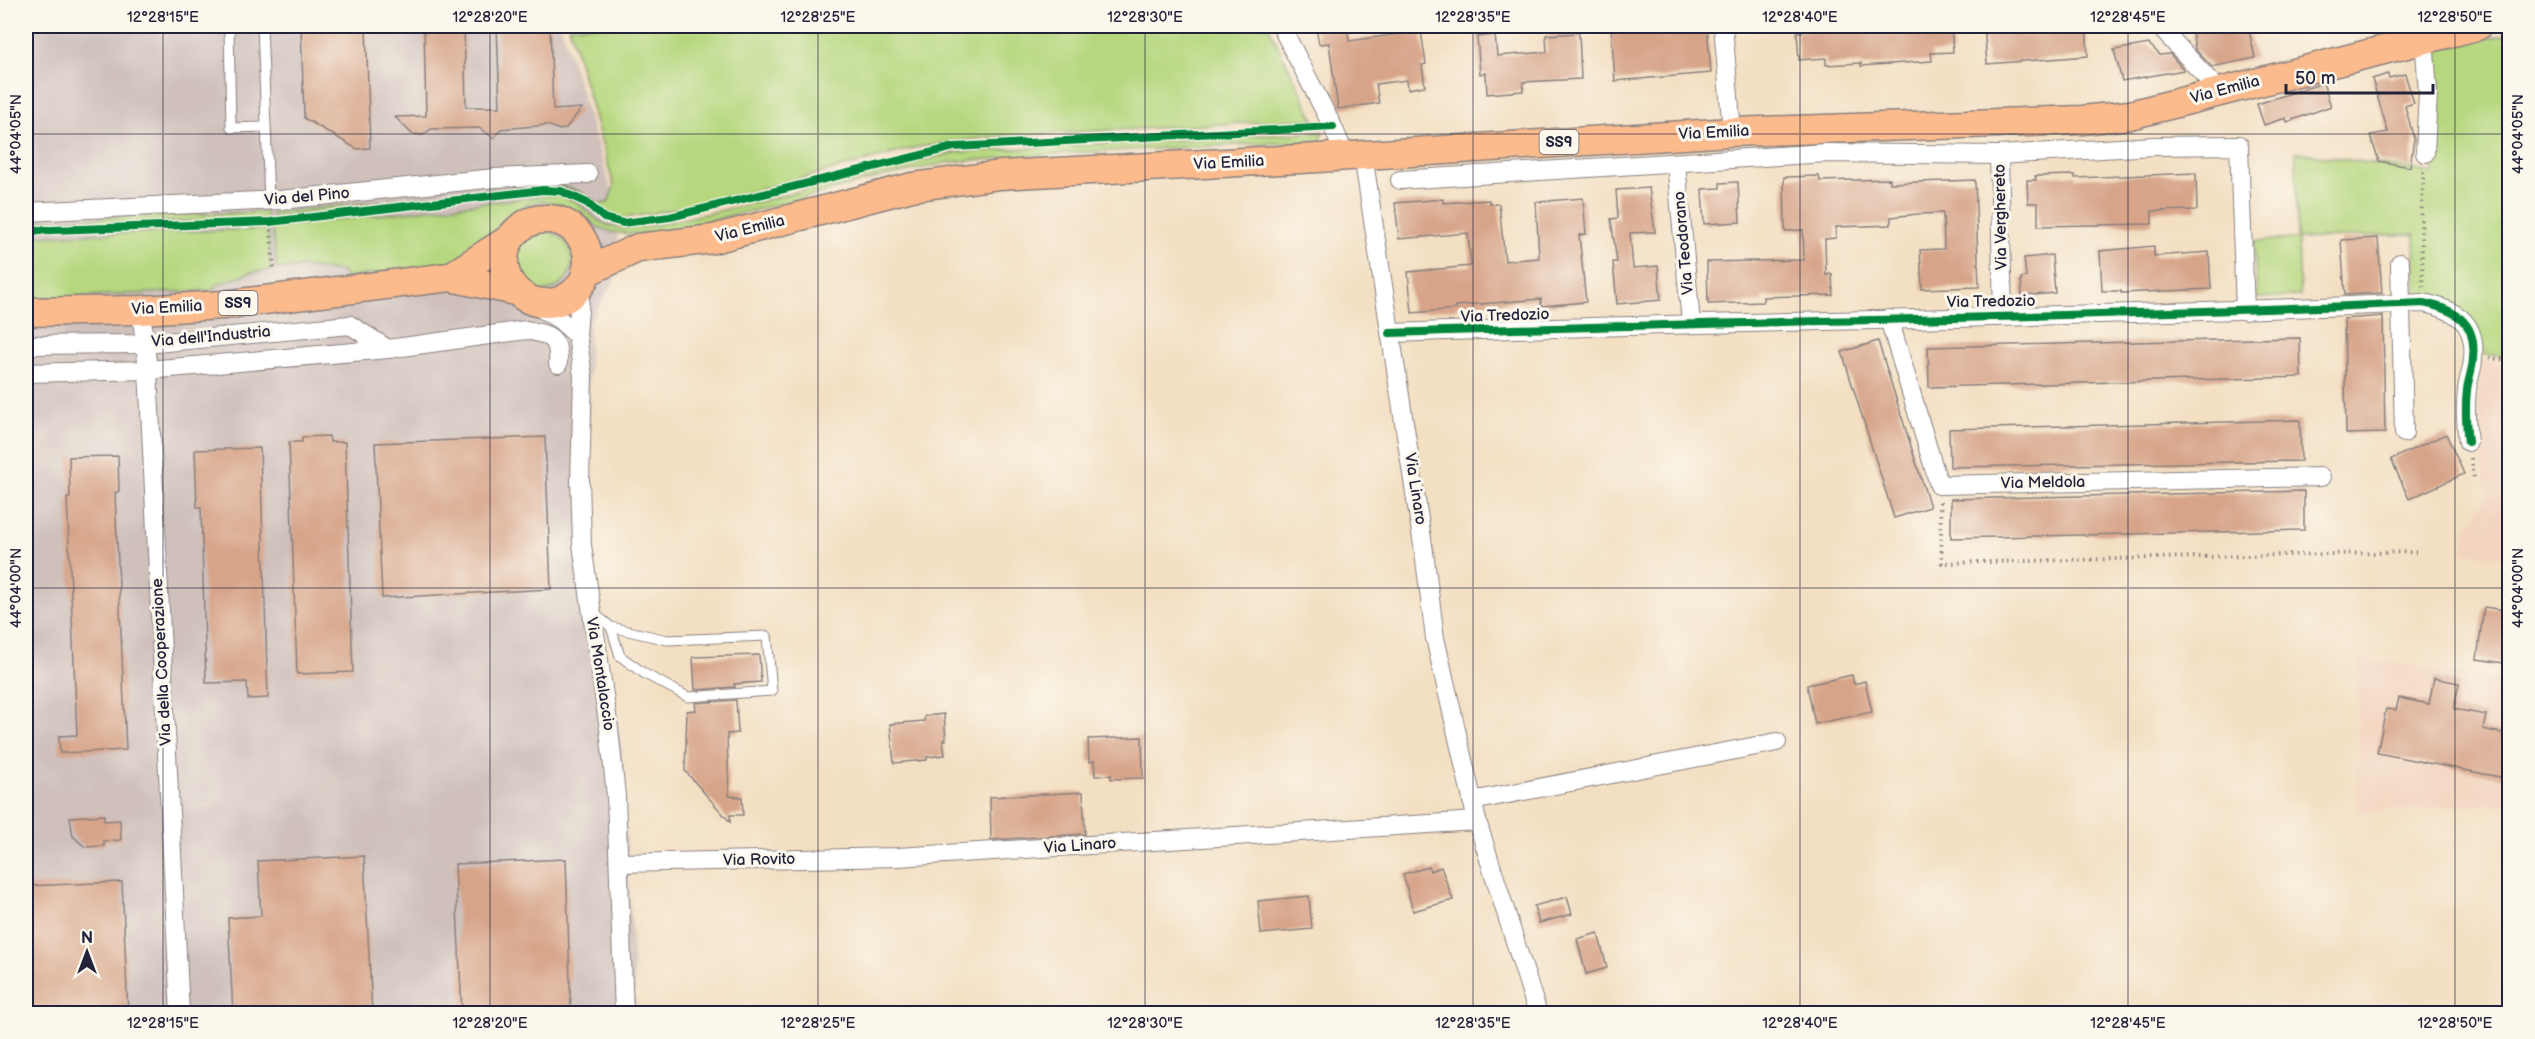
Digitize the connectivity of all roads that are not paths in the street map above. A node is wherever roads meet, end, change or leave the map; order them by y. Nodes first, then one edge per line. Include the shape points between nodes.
1 (229, 26) edge
2 (262, 26) edge
3 (1281, 26) edge
4 (1724, 26) edge
5 (2160, 26) edge
6 (2478, 26) edge
7 (2424, 38) junction
8 (2219, 91) junction
9 (2130, 115) junction
10 (265, 127) junction
11 (1732, 132) junction
12 (1827, 141) junction
13 (2135, 147) junction
14 (2424, 153) road end
15 (1354, 155) junction
16 (1999, 155) junction
17 (1676, 163) junction
18 (588, 174) dead end
19 (1400, 180) dead end
20 (269, 201) junction
21 (26, 212) edge
22 (575, 231) junction
23 (511, 238) junction
24 (638, 248) junction
25 (2400, 263) dead end
26 (450, 277) junction
27 (584, 278) junction
28 (522, 296) junction
29 (2400, 304) junction
30 (141, 310) junction
31 (2245, 311) junction
32 (26, 312) edge
33 (2003, 315) junction
34 (1889, 319) junction
35 (1691, 322) junction
36 (258, 333) junction
37 (1390, 333) junction
38 (577, 335) junction
39 (145, 344) junction
40 (26, 345) edge
41 (45, 345) junction
42 (388, 349) junction
43 (261, 360) junction
44 (558, 364) dead end
45 (148, 370) junction
46 (46, 372) junction
47 (26, 373) edge
48 (2404, 434) dead end
49 (2468, 442) dead end
50 (2321, 477) dead end
51 (591, 610) junction
52 (610, 627) junction
53 (1777, 742) dead end
54 (1472, 801) junction
55 (1477, 821) junction
56 (898, 857) joint
57 (620, 862) junction
58 (180, 1014) edge
59 (624, 1014) edge
60 (1538, 1014) edge

1 - 10 lane via 231,128
2 - 10 lane
3 - 15 street, Via Linaro via 1333,127
4 - 11 street
5 - 8 street
6 - 7 main road, Via Emilia / SS9
7 - 8 main road, Via Emilia / SS9
7 - 14 street via 2428,92
8 - 9 main road, Via Emilia / SS9
9 - 12 main road, Via Emilia / SS9
9 - 13 street
10 - 20 lane
11 - 12 main road, Via Emilia / SS9
11 - 15 main road, Via Emilia / SS9
12 - 16 street, Via Emilia
12 - 17 street, Via Emilia
13 - 16 street, Via Emilia
13 - 31 street via 2239,145
15 - 24 main road, Via Emilia / SS9 via 1000,175 912,187 713,239
15 - 37 street, Via Linaro
16 - 33 street, Via Verghereto
17 - 19 street, Via Emilia
17 - 35 street, Via Teodorano
18 - 20 street, Via del Pino via 495,178
20 - 21 street, Via del Pino
22 - 23 main road, Via Emilia / SS9 via 549,219 534,220
22 - 24 main road, Via Emilia / SS9
22 - 27 main road via 588,257
23 - 26 main road, Via Emilia / SS9
23 - 28 main road via 503,265 507,279
24 - 27 main road, Via Emilia / SS9
25 - 29 street
26 - 28 main road, Via Emilia / SS9
26 - 30 main road, Via Emilia / SS9 via 223,305
27 - 28 main road, Via Emilia / SS9 via 570,295 557,302 542,303
27 - 38 street, Via Montalaccio
28 - 38 street
29 - 31 street, Via Tredozio
29 - 48 street
29 - 49 street, Via Tredozio via 2445,307 2467,325 2474,356 2467,390
30 - 32 main road, Via Emilia / SS9
30 - 39 street, Via della Cooperazione
31 - 33 street, Via Tredozio
33 - 34 street, Via Tredozio
34 - 35 street, Via Tredozio
34 - 50 street, Via Meldola via 1939,485
35 - 37 street, Via Tredozio
36 - 39 street, Via dell'Industria
36 - 42 street, Via dell'Industria via 350,325
36 - 43 street
37 - 54 street, Via Linaro via 1435,638
38 - 51 street, Via Montalaccio via 583,376 582,545
39 - 41 street, Via dell'Industria
39 - 45 street, Via della Cooperazione
40 - 41 street, Via dell'Industria
41 - 46 street
42 - 43 street, Via dell'Industria
42 - 44 street, Via dell'Industria via 526,330 543,333 553,340 559,348
43 - 45 street, Via dell'Industria
45 - 46 street, Via dell'Industria
45 - 58 street, Via della Cooperazione
46 - 47 street, Via dell'Industria
51 - 52 lane
51 - 57 street, Via Montalaccio via 609,729
52 - 52 lane via 620,656 645,675 688,697 772,691 767,636 667,640
53 - 54 street
54 - 55 street, Via Linaro
55 - 56 street, Via Linaro
55 - 60 street, Via Linaro
56 - 57 street, Via Rovito
57 - 59 street, Via Montalaccio

